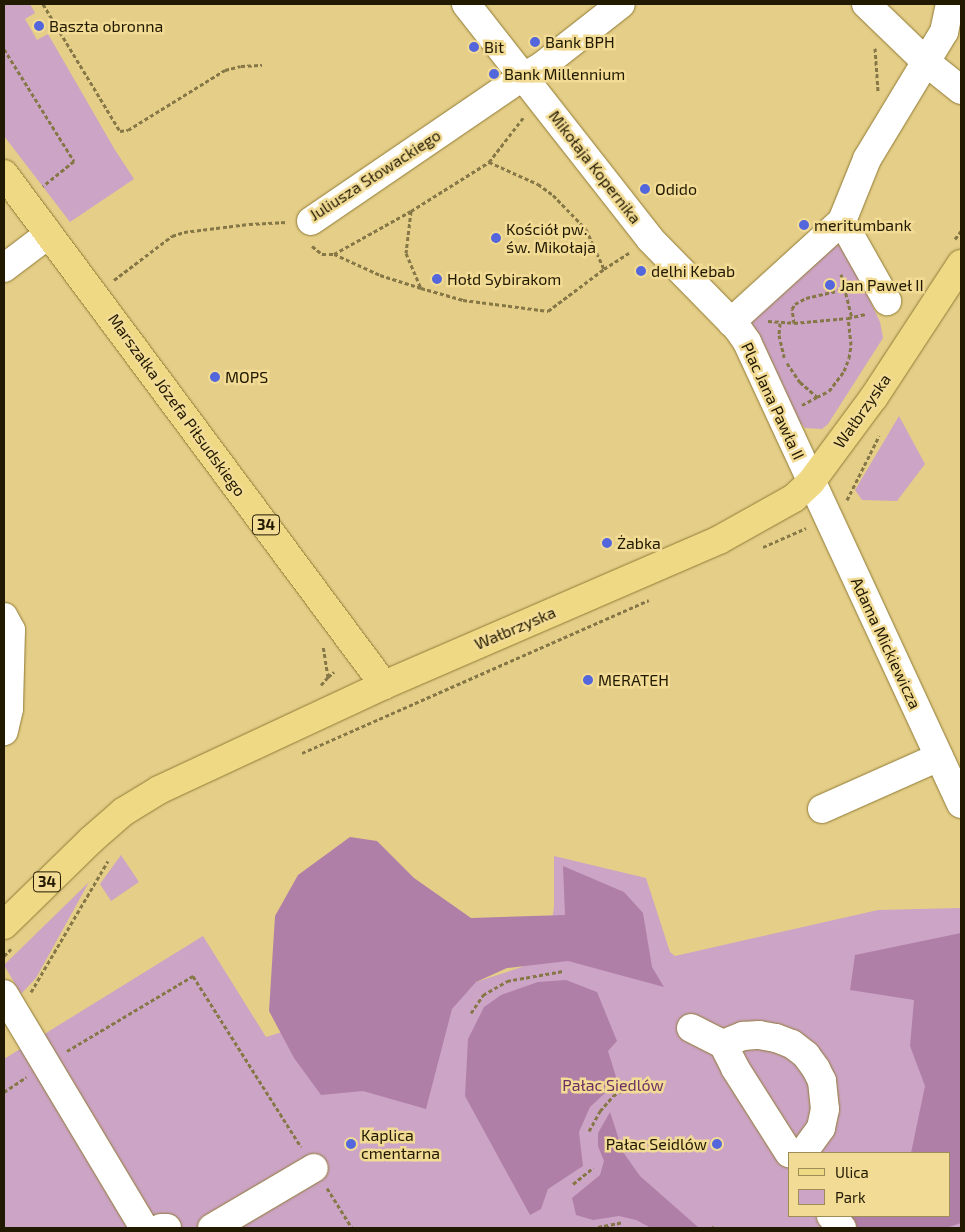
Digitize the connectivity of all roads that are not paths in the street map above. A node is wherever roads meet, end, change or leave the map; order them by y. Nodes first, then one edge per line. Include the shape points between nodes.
1 (466, 4) edge
2 (621, 4) edge
3 (866, 4) edge
4 (950, 4) edge
5 (926, 62) junction
6 (961, 72) edge
7 (523, 76) junction
8 (961, 90) edge
9 (4, 174) edge
10 (311, 221) road end
11 (842, 221) junction
12 (49, 234) junction
13 (955, 255) edge
14 (4, 268) edge
15 (887, 301) road end
16 (731, 322) junction
17 (812, 482) junction
18 (4, 617) edge
19 (384, 685) junction
20 (4, 730) edge
21 (939, 757) junction
22 (961, 804) edge
23 (822, 809) dead end
24 (11, 934) edge
25 (10, 1004) edge
26 (690, 1028) dead end
27 (723, 1044) junction
28 (788, 1152) edge
29 (804, 1152) edge
30 (314, 1168) road end
31 (832, 1217) edge
32 (144, 1228) edge
33 (160, 1228) edge
34 (167, 1228) edge
35 (212, 1228) edge
36 (842, 1228) edge

1 - 7 street, Mikołaja Kopernika
2 - 7 street, Juliusza Słowackiego via 542,66
3 - 5 street
4 - 5 street via 944,32
5 - 6 street
5 - 8 street
5 - 11 street via 867,159
7 - 10 street, Juliusza Słowackiego
7 - 16 street, Mikołaja Kopernika via 650,239
9 - 12 main road, Marszałka Józefa Piłsudskiego / 34
11 - 15 street
11 - 16 street
12 - 14 street
12 - 19 main road, Marszałka Józefa Piłsudskiego / 34
13 - 17 main road, Wałbrzyska via 874,396
16 - 17 street, Plac Jana Pawła II via 747,342
17 - 19 main road, Wałbrzyska via 774,511 718,540
17 - 21 street, Adama Mickiewicza
18 - 20 street via 11,630 10,709
19 - 24 main road, Wałbrzyska / 34 via 159,790 123,812 91,840
21 - 22 street, Adama Mickiewicza
21 - 23 street
25 - 32 street
26 - 27 street
27 - 28 street
27 - 29 street via 743,1036 759,1035 792,1044 806,1055 822,1081 826,1109 821,1128
30 - 35 street
31 - 36 street
33 - 34 street

